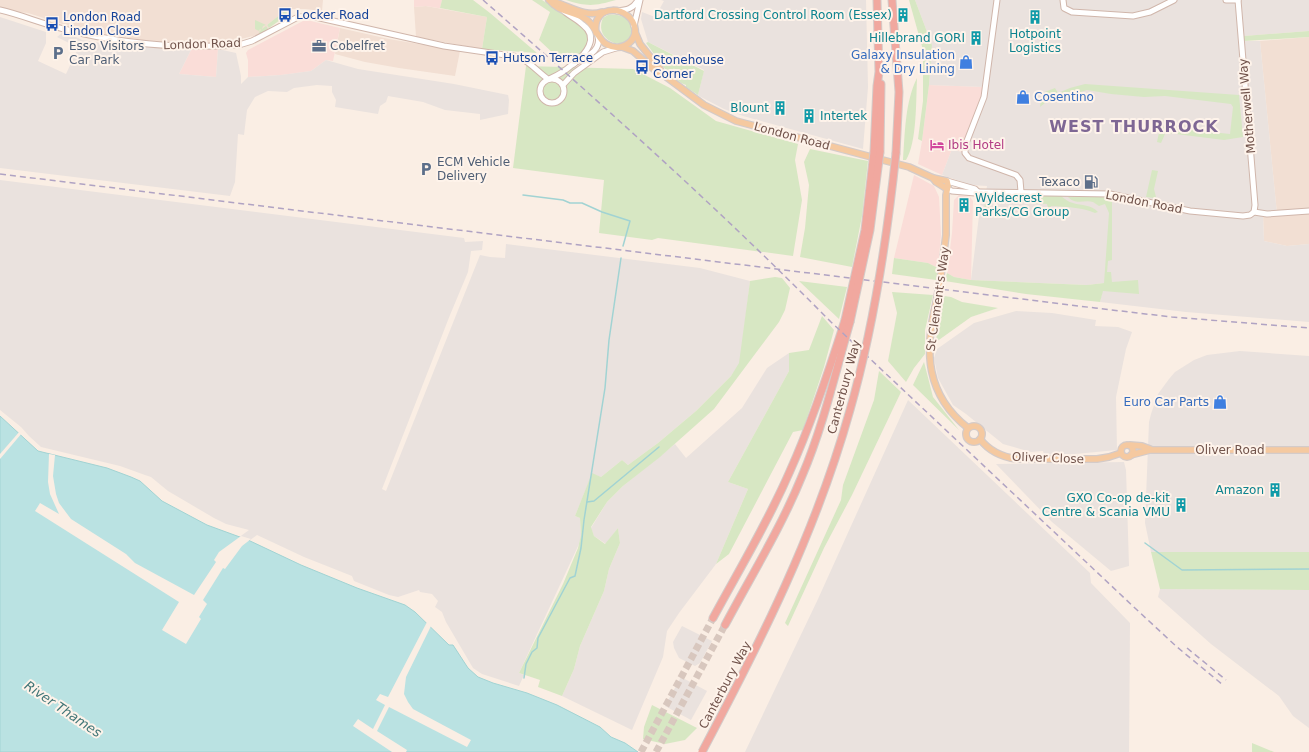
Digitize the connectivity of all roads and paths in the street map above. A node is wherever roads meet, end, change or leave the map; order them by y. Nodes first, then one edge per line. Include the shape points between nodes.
1 (639, 0) edge
2 (877, 0) edge
3 (892, 0) edge
4 (997, 0) edge
5 (1063, 0) edge
6 (1174, 0) edge
7 (1226, 0) edge
8 (1238, 0) edge
9 (550, 1) edge
10 (0, 10) edge
11 (563, 10) junction
12 (616, 11) junction
13 (606, 12) junction
14 (634, 26) junction
15 (635, 32) junction
16 (597, 35) junction
17 (619, 47) junction
18 (574, 64) junction
19 (537, 72) junction
20 (661, 73) junction
21 (549, 79) junction
22 (541, 85) junction
23 (563, 85) junction
24 (933, 178) junction
25 (947, 181) junction
26 (947, 189) junction
27 (978, 192) junction
28 (1021, 192) junction
29 (1254, 212) junction
30 (1309, 212) edge
31 (841, 343) junction
32 (968, 428) junction
33 (980, 439) junction
34 (1130, 445) junction
35 (1150, 450) junction
36 (1309, 450) edge
37 (1121, 453) junction
38 (1131, 455) junction
39 (713, 618) tunnel mouth
40 (725, 625) tunnel mouth
41 (702, 752) edge

1 - 12 street via 630,10
1 - 14 street
2 - 31 highway, Canterbury Way, bridge via 877,152 861,252
3 - 41 highway, Canterbury Way, bridge via 899,92 896,153 887,231 859,377 838,451 804,544 780,600
4 - 28 street via 984,97 965,146 965,153 969,158 1016,175 1020,180
5 - 6 street via 1064,8 1072,12 1133,16 1150,12
7 - 8 street
8 - 29 street, Motherwell Way
9 - 11 main road
9 - 13 main road via 588,13
10 - 19 street, London Road via 66,30 160,45 239,44 252,41 298,17 311,16 444,46 519,57
11 - 16 main road via 588,21
11 - 18 street via 585,26 590,34 590,45
12 - 13 main road
12 - 14 main road via 629,17
13 - 16 main road via 599,16 595,24
14 - 15 main road
15 - 17 main road via 630,42
15 - 20 main road, London Road via 640,44
16 - 17 main road via 605,44
16 - 18 street via 598,43 594,50
17 - 20 main road, London Road via 630,49
17 - 23 street via 603,52 574,73
18 - 21 street
19 - 21 street, London Road
19 - 22 street
20 - 24 main road, London Road via 704,105 736,121 909,167
21 - 22 street
21 - 23 street via 559,81
22 - 23 street via 539,91 545,101 556,103 564,92
24 - 25 main road, London Road
24 - 26 main road, London Road
25 - 26 main road, St Clement's Way
25 - 27 street, London Road
26 - 27 street, London Road
26 - 32 main road, St Clement's Way, bridge via 946,235 930,348 933,376 938,391 948,409
27 - 28 street, London Road
28 - 29 street, London Road via 1110,194 1190,211 1243,216
29 - 30 street, London Road
31 - 39 highway, Canterbury Way via 790,472
31 - 40 highway, Canterbury Way via 817,435 803,475
32 - 33 main road, St Clement's Way via 974,426 980,429
32 - 33 main road, St Clement's Way via 968,439 976,442
33 - 37 main road, Oliver Close via 992,450 1016,459 1097,459
34 - 35 main road, Oliver Road
34 - 37 main road via 1123,446
34 - 38 main road via 1133,450
35 - 36 main road, Oliver Road
35 - 38 main road, Oliver Road
37 - 38 main road via 1125,457

